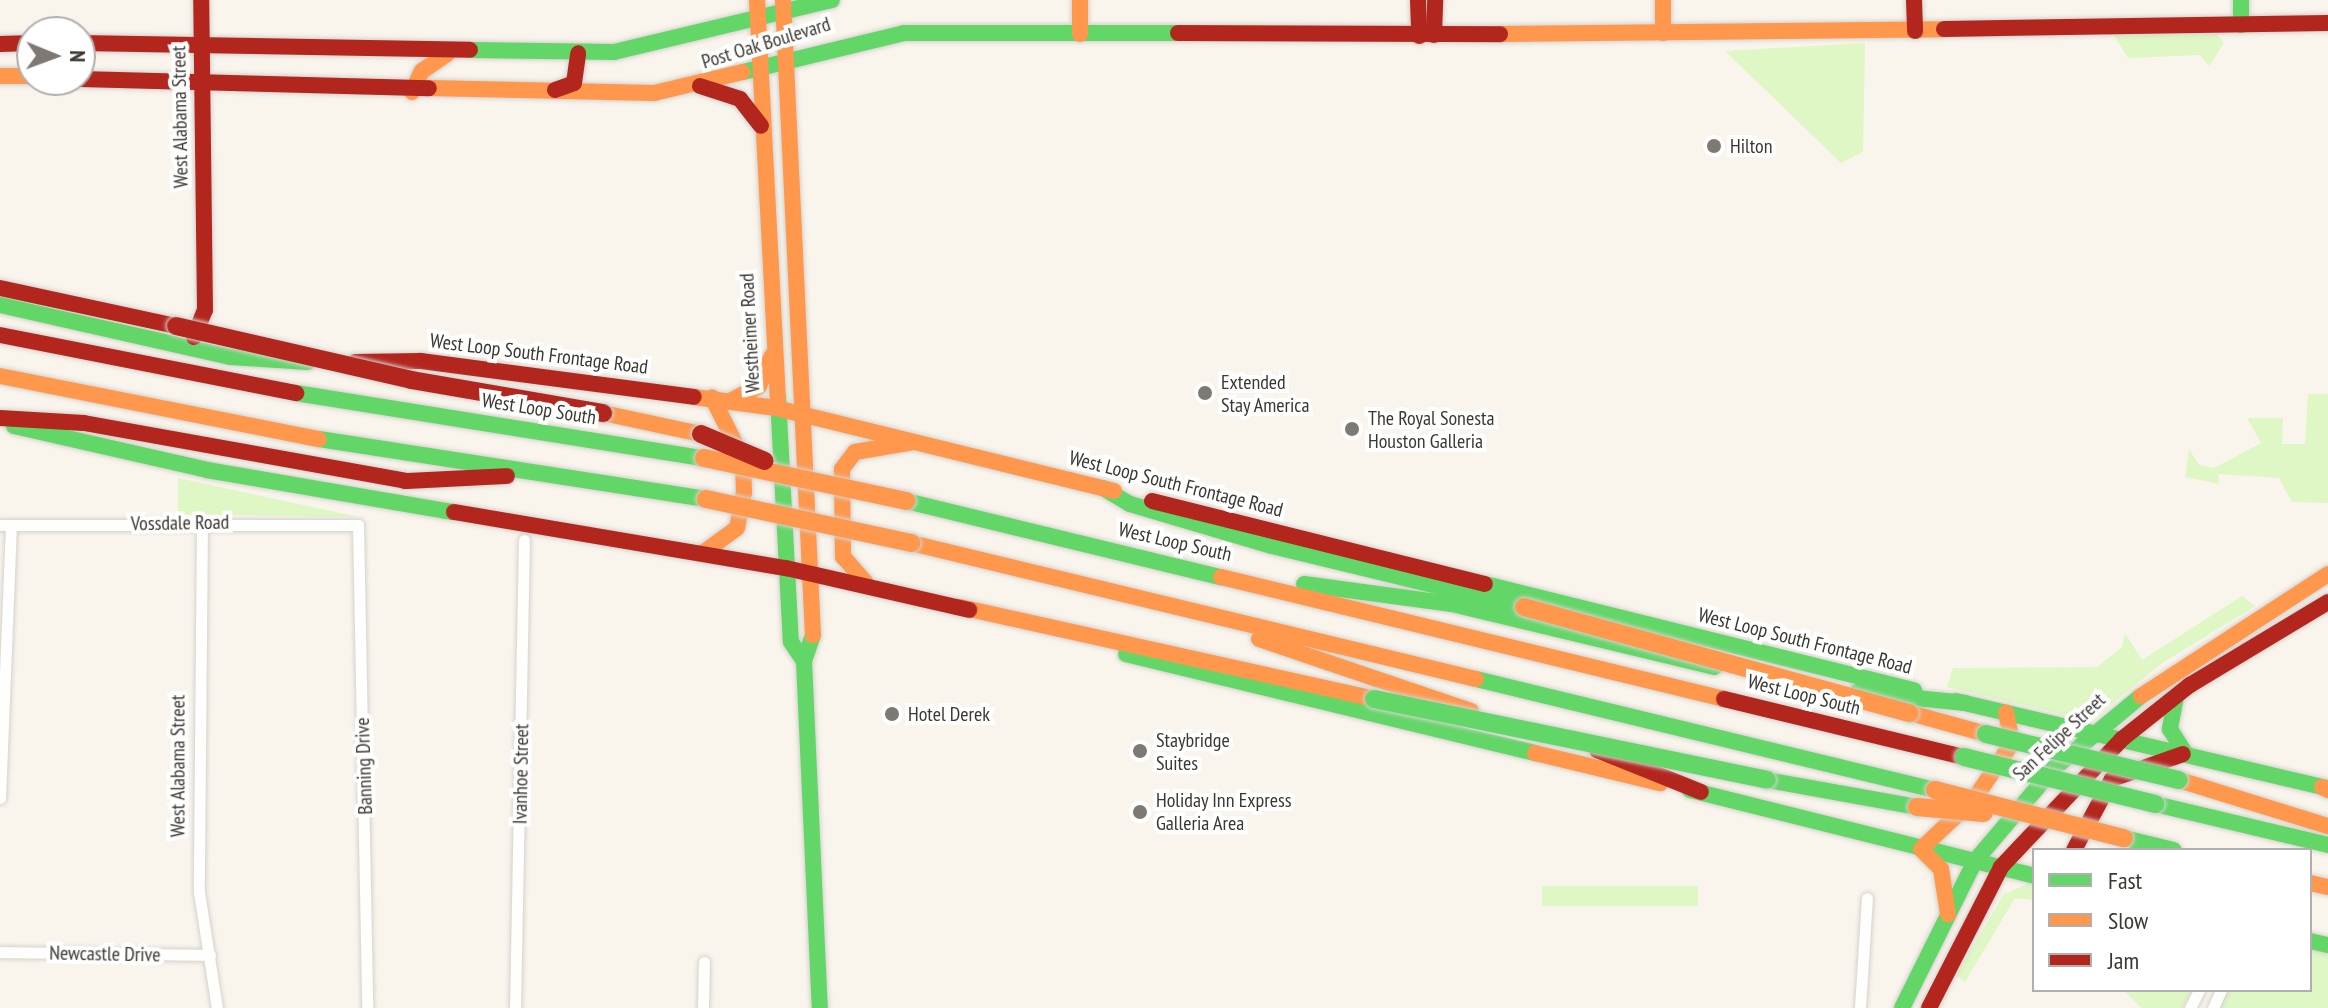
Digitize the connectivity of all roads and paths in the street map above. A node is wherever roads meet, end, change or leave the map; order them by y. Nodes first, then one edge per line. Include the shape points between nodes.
1 (201, 0) edge
2 (757, 0) edge
3 (832, 0) edge
4 (1080, 0) edge
5 (1418, 0) edge
6 (1435, 0) edge
7 (1663, 0) edge
8 (1914, 0) edge
9 (2241, 0) edge
10 (783, 6) edge
11 (758, 19) junction
12 (2328, 23) edge
13 (2241, 25) junction
14 (1915, 31) junction
15 (1663, 33) junction
16 (1080, 34) junction
17 (1426, 36) junction
18 (96, 43) edge
19 (201, 43) junction
20 (578, 53) junction
21 (447, 54) junction
22 (786, 59) junction
23 (760, 67) junction
24 (96, 79) edge
25 (201, 82) junction
26 (700, 86) junction
27 (412, 92) junction
28 (550, 92) junction
29 (763, 129) junction
30 (0, 288) edge
31 (0, 305) edge
32 (0, 335) edge
33 (157, 341) junction
34 (774, 353) junction
35 (0, 376) edge
36 (712, 397) junction
37 (732, 400) junction
38 (776, 408) junction
39 (804, 413) junction
40 (0, 420) edge
41 (918, 442) junction
42 (551, 474) junction
43 (805, 478) junction
44 (1103, 488) junction
45 (202, 523) junction
46 (6, 525) edge
47 (358, 525) joint
48 (524, 540) dead end
49 (703, 553) junction
50 (786, 568) junction
51 (1193, 569) junction
52 (810, 574) junction
53 (2328, 574) edge
54 (874, 588) junction
55 (2328, 602) edge
56 (2274, 605) junction
57 (960, 607) junction
58 (1203, 617) junction
59 (2289, 625) junction
60 (804, 661) junction
61 (2177, 695) junction
62 (1965, 703) junction
63 (2006, 713) junction
64 (2093, 733) junction
65 (2122, 739) junction
66 (2185, 753) junction
67 (2326, 789) edge
68 (1701, 792) junction
69 (0, 798) edge
70 (2049, 819) junction
71 (2328, 826) edge
72 (2328, 845) edge
73 (2075, 848) edge
74 (2166, 848) edge
75 (1921, 849) junction
76 (1975, 861) junction
77 (2001, 867) junction
78 (2032, 875) edge
79 (1867, 898) dead end
80 (1948, 915) junction
81 (0, 952) edge
82 (210, 955) junction
83 (704, 962) dead end
84 (217, 1008) edge
85 (367, 1008) edge
86 (515, 1008) edge
87 (703, 1008) edge
88 (820, 1008) edge
89 (1860, 1008) edge
90 (1902, 1008) edge
91 (1929, 1008) edge

1 - 19 main road, West Alabama Street
2 - 11 main road, Westheimer Road
3 - 10 main road, Post Oak Boulevard
4 - 16 main road
5 - 17 main road
6 - 17 main road
7 - 15 main road
8 - 14 main road
9 - 13 main road
10 - 11 main road, Post Oak Boulevard
10 - 22 main road, Westheimer Road
11 - 20 main road, Post Oak Boulevard via 655,47
11 - 23 main road, Westheimer Road
12 - 13 main road, Post Oak Boulevard
13 - 14 main road, Post Oak Boulevard
14 - 15 main road, Post Oak Boulevard
15 - 17 main road, Post Oak Boulevard
16 - 17 main road, Post Oak Boulevard
16 - 22 main road, Post Oak Boulevard via 904,33
18 - 19 main road, Post Oak Boulevard
19 - 21 main road, Post Oak Boulevard
19 - 25 main road, West Alabama Street
20 - 21 main road, Post Oak Boulevard
20 - 28 main road via 574,83
21 - 27 main road via 422,71
22 - 23 main road, Post Oak Boulevard
22 - 39 main road, Westheimer Road
23 - 26 main road, Post Oak Boulevard
23 - 29 main road, Westheimer Road
24 - 25 main road, Post Oak Boulevard
25 - 27 main road, Post Oak Boulevard
25 - 33 main road, West Alabama Street via 203,324 190,339
26 - 28 main road, Post Oak Boulevard
26 - 29 main road via 740,99
27 - 28 main road, Post Oak Boulevard
29 - 34 main road, Westheimer Road
30 - 43 main road, bridge via 411,380 701,434
31 - 33 main road, West Loop South Frontage Road
32 - 43 main road, West Loop South, bridge via 206,379
33 - 36 main road, West Loop South Frontage Road via 255,359 421,361
34 - 37 main road via 759,386
34 - 38 main road, Westheimer Road
35 - 42 main road via 189,419
36 - 37 main road, West Loop South Frontage Road
36 - 49 main road via 743,459 744,492 737,528
37 - 38 main road, West Loop South Frontage Road
38 - 39 main road, West Loop South Frontage Road
38 - 50 main road, Westheimer Road
39 - 41 main road, West Loop South Frontage Road
39 - 52 main road, Westheimer Road
40 - 42 main road via 84,423 405,481
40 - 49 main road via 207,470
41 - 44 main road, West Loop South Frontage Road
41 - 54 main road via 855,452 842,469 843,557
42 - 58 main road, bridge via 706,499 911,543
43 - 51 main road, West Loop South, bridge
44 - 62 main road, West Loop South Frontage Road
44 - 71 main road, bridge via 1130,504 1272,546 2179,780
45 - 46 street, Vossdale Road
45 - 47 street, Vossdale Road
45 - 82 street, West Alabama Street via 199,892
46 - 69 street
47 - 85 street, Banning Drive
48 - 86 street, Ivanhoe Street
49 - 50 main road
50 - 52 main road
50 - 60 main road, Westheimer Road via 791,642
51 - 62 main road via 1452,604 1662,658
51 - 72 main road, West Loop South, bridge
52 - 54 main road
52 - 60 main road, Westheimer Road via 813,642
53 - 56 main road, San Felipe Street
54 - 57 main road
55 - 59 main road
56 - 59 main road
56 - 64 main road, San Felipe Street
57 - 68 main road via 1077,642
57 - 70 main road, bridge via 1767,780 1917,807
58 - 68 main road
58 - 70 main road, bridge
59 - 61 main road
60 - 88 main road, Westheimer Road
61 - 65 main road
61 - 66 main road via 2170,729
62 - 63 main road, West Loop South Frontage Road
63 - 64 main road, West Loop South Frontage Road
63 - 75 main road via 2012,743 1975,798
64 - 65 main road, West Loop South Frontage Road
64 - 76 main road, San Felipe Street via 2024,800
65 - 66 main road, West Loop South Frontage Road
65 - 77 main road
66 - 67 main road, West Loop South Frontage Road
66 - 73 main road via 2112,779
68 - 75 main road
70 - 74 main road, bridge
75 - 76 main road
75 - 80 main road via 1941,869
76 - 77 main road
76 - 80 main road, San Felipe Street
77 - 78 main road
77 - 91 main road
79 - 89 street
80 - 90 main road, San Felipe Street
81 - 82 street, Newcastle Drive
82 - 84 street, West Alabama Street
83 - 87 street

